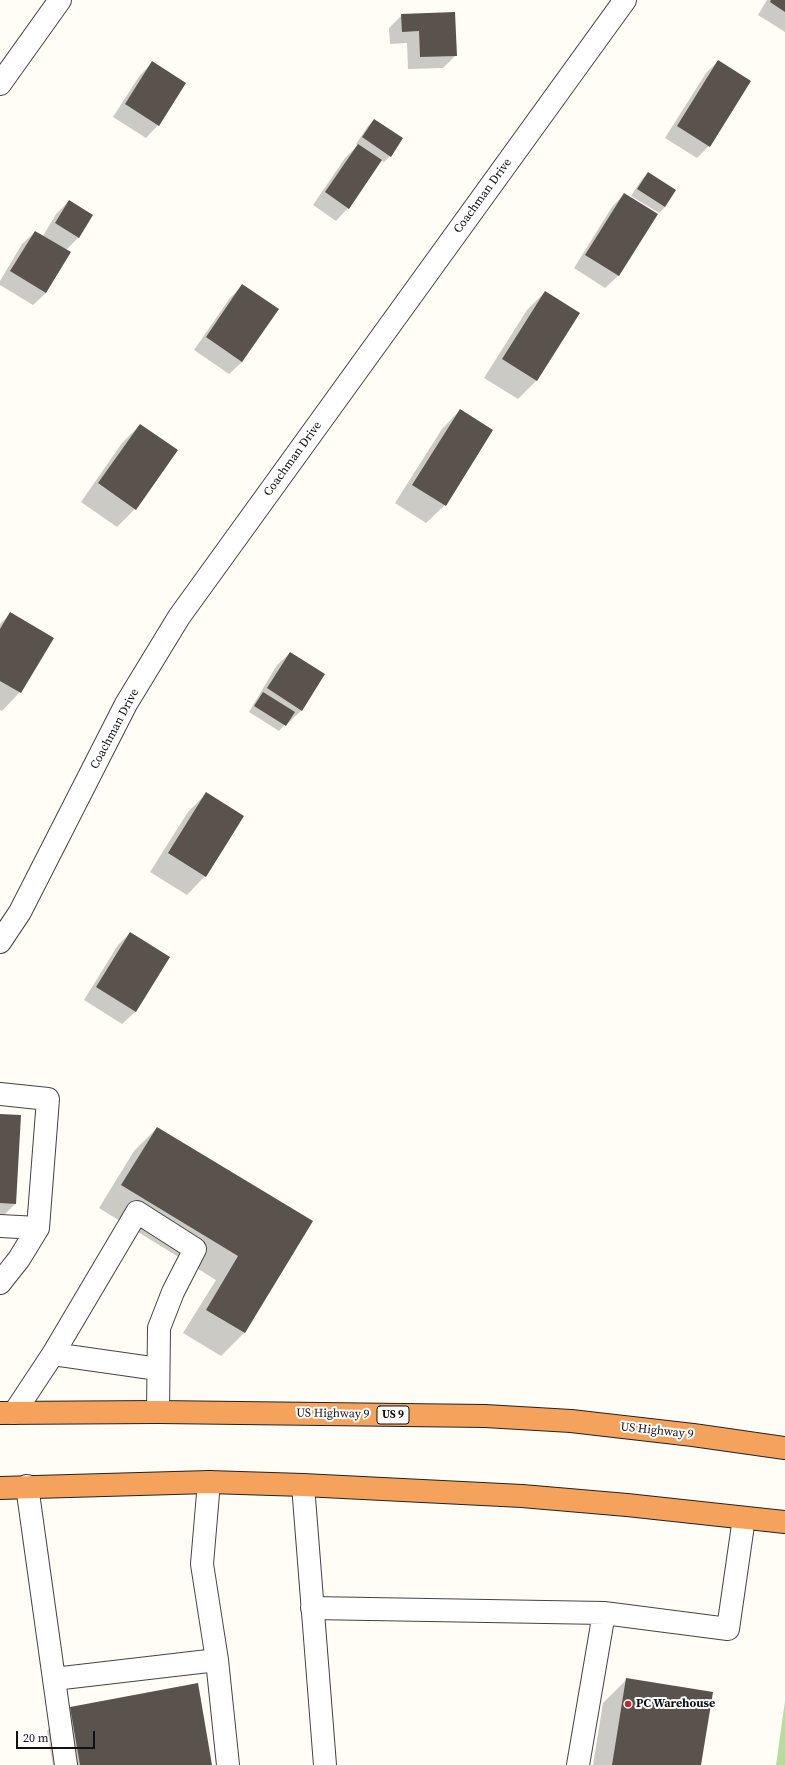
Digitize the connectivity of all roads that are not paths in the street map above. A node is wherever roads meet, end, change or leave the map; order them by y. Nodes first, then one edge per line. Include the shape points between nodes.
1 (60, 0) edge
2 (625, 0) edge
3 (0, 84) edge
4 (0, 942) edge
5 (0, 1094) edge
6 (0, 1226) edge
7 (38, 1228) junction
8 (0, 1283) edge
9 (53, 1354) junction
10 (158, 1369) junction
11 (158, 1412) junction
12 (7, 1413) edge
13 (785, 1448) edge
14 (209, 1482) junction
15 (302, 1485) junction
16 (27, 1486) junction
17 (0, 1488) edge
18 (744, 1518) junction
19 (785, 1522) edge
20 (312, 1608) junction
21 (604, 1613) junction
22 (217, 1660) junction
23 (54, 1679) junction
24 (66, 1765) edge
25 (228, 1765) edge
26 (325, 1765) edge
27 (578, 1765) edge

1 - 3 street
2 - 4 street, Coachman Drive via 179,617 126,704 20,912
5 - 7 street via 48,1099
6 - 7 street
7 - 8 street
9 - 10 street
9 - 10 street via 138,1212 195,1249 173,1292 159,1328
9 - 12 street
10 - 11 street
11 - 12 highway, US Highway 9 / US 9
11 - 13 highway, US Highway 9 / US 9 via 485,1416 563,1421
14 - 15 highway
14 - 16 highway
14 - 22 street via 202,1564
15 - 18 highway via 522,1496
15 - 20 street
16 - 17 highway
16 - 23 street
18 - 19 highway
18 - 21 street via 728,1629
20 - 21 street
20 - 26 street
21 - 27 street
22 - 23 street
22 - 25 street
23 - 24 street

